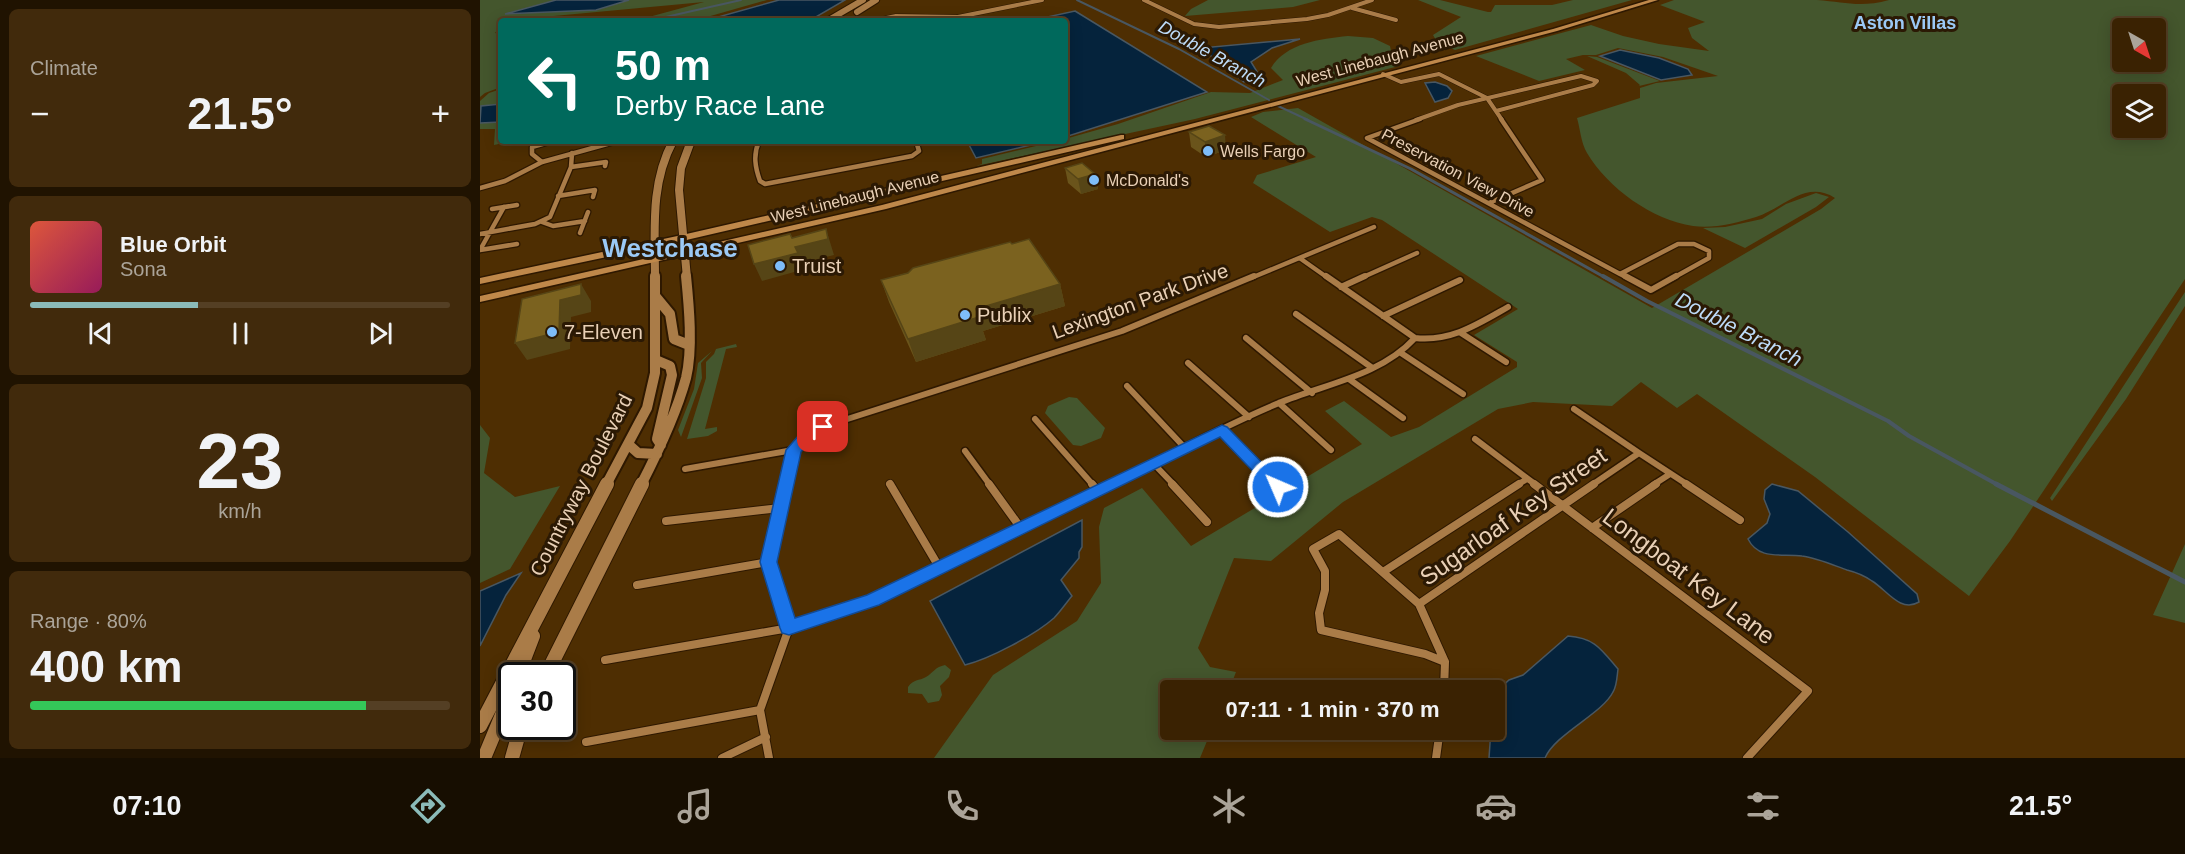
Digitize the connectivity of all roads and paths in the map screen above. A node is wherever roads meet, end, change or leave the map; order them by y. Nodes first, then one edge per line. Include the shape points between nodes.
1 (863, 0) edge
2 (876, 0) edge
3 (1042, 0) edge
4 (1144, 0) edge
5 (1372, 0) edge
6 (1642, 0) edge
7 (1655, 0) edge
8 (1632, 5) junction
9 (1352, 8) junction
10 (832, 18) edge
11 (846, 18) edge
12 (886, 18) edge
13 (1396, 20) dead end
14 (1383, 74) junction
15 (1487, 98) junction
16 (1496, 111) junction
17 (1234, 113) junction
18 (542, 144) edge
19 (600, 144) edge
20 (671, 144) edge
21 (690, 144) edge
22 (758, 144) edge
23 (917, 144) edge
24 (572, 153) junction
25 (542, 162) junction
26 (606, 162) dead end
27 (1014, 163) junction
28 (571, 167) junction
29 (1021, 171) junction
30 (598, 183) dead end
31 (480, 188) edge
32 (595, 190) junction
33 (558, 196) junction
34 (593, 197) dead end
35 (1489, 203) junction
36 (517, 205) dead end
37 (504, 207) junction
38 (492, 209) dead end
39 (588, 212) dead end
40 (585, 221) junction
41 (542, 222) junction
42 (1374, 227) dead end
43 (490, 233) junction
44 (580, 233) dead end
45 (480, 234) edge
46 (682, 238) junction
47 (655, 243) junction
48 (517, 244) dead end
49 (480, 250) edge
50 (686, 253) junction
51 (1417, 253) dead end
52 (1301, 259) junction
53 (656, 260) junction
54 (1620, 274) junction
55 (1460, 280) dead end
56 (480, 281) edge
57 (1341, 287) junction
58 (656, 297) junction
59 (480, 299) edge
60 (1508, 307) dead end
61 (1296, 314) dead end
62 (1383, 316) junction
63 (1461, 333) junction
64 (1246, 338) dead end
65 (1415, 338) junction
66 (689, 345) junction
67 (1401, 353) junction
68 (656, 360) junction
69 (1506, 362) dead end
70 (1188, 363) dead end
71 (1371, 367) junction
72 (1349, 379) junction
73 (1127, 386) dead end
74 (1312, 393) junction
75 (1464, 394) dead end
76 (1279, 403) junction
77 (1574, 408) dead end
78 (1249, 417) junction
79 (1403, 418) dead end
80 (1035, 419) dead end
81 (1222, 430) junction
82 (1475, 439) dead end
83 (629, 445) junction
84 (1185, 448) junction
85 (659, 450) junction
86 (794, 450) junction
87 (1331, 450) dead end
88 (965, 451) dead end
89 (1639, 453) junction
90 (1153, 463) junction
91 (685, 469) dead end
92 (1670, 474) junction
93 (1527, 479) junction
94 (890, 484) dead end
95 (1278, 487) dead end
96 (1097, 490) junction
97 (1563, 506) junction
98 (780, 508) junction
99 (1740, 520) dead end
100 (666, 521) dead end
101 (1207, 522) dead end
102 (1020, 527) junction
103 (1592, 528) junction
104 (768, 562) junction
105 (939, 567) junction
106 (1383, 572) junction
107 (637, 585) dead end
108 (1419, 604) junction
109 (537, 618) junction
110 (789, 628) junction
111 (605, 660) dead end
112 (523, 662) edge
113 (553, 662) edge
114 (1445, 662) junction
115 (1444, 680) edge
116 (760, 710) junction
117 (498, 724) edge
118 (480, 726) edge
119 (766, 737) junction
120 (517, 740) edge
121 (1438, 740) edge
122 (586, 742) dead end
123 (484, 758) edge
124 (512, 758) edge
125 (722, 758) edge
126 (769, 758) edge
127 (1436, 758) edge
128 (1748, 758) edge

1 - 10 street
2 - 11 street
3 - 12 street via 958,17
4 - 9 street via 1208,27 1307,19
5 - 9 street
6 - 8 main road, West Linebaugh Avenue
7 - 8 main road, West Linebaugh Avenue
8 - 14 main road, West Linebaugh Avenue
9 - 13 street
14 - 15 street via 1401,82 1439,74
14 - 17 main road, West Linebaugh Avenue
15 - 16 street
15 - 16 street, Preservation View Drive via 1581,76 1596,81
15 - 35 street, Preservation View Drive via 1367,138
16 - 35 street via 1542,180
17 - 27 main road, West Linebaugh Avenue
17 - 29 main road, West Linebaugh Avenue
18 - 25 street via 532,147 532,154
19 - 24 street
20 - 47 street, Countryway Boulevard via 657,181
21 - 46 street via 681,168 679,190
22 - 23 street via 755,166 765,184 912,156 919,151
24 - 25 street
24 - 28 street
25 - 31 street
26 - 28 street
27 - 29 main road
27 - 46 main road, West Linebaugh Avenue
28 - 33 street
29 - 50 main road, West Linebaugh Avenue
30 - 32 street
32 - 33 street
32 - 34 street
33 - 41 street via 550,217
35 - 54 street, Preservation View Drive
36 - 37 street
37 - 38 street
37 - 43 street
39 - 40 street
40 - 41 street via 559,226
40 - 44 street
41 - 43 street
42 - 52 street, Lexington Park Drive
43 - 45 street
43 - 49 street
46 - 47 main road, West Linebaugh Avenue
46 - 50 street
47 - 53 street, Countryway Boulevard
47 - 56 main road, West Linebaugh Avenue
48 - 49 street
50 - 53 main road, West Linebaugh Avenue
50 - 66 street
51 - 57 street
52 - 57 street
52 - 86 street, Lexington Park Drive via 1122,331 810,431
53 - 58 street, Countryway Boulevard
53 - 59 main road, West Linebaugh Avenue
54 - 54 street, Preservation View Drive via 1678,244 1694,244 1709,251 1709,258 1651,290
55 - 62 street
57 - 62 street
58 - 66 street via 670,315 675,340
58 - 68 street, Countryway Boulevard
60 - 63 street
61 - 71 street
62 - 65 street
63 - 65 street via 1431,341
63 - 69 street
64 - 74 street
65 - 67 street
66 - 85 street via 686,377
67 - 71 street
67 - 75 street
68 - 83 street, Countryway Boulevard via 647,408
68 - 85 street via 670,366 672,375 658,429
70 - 78 street
71 - 72 street
72 - 74 street
72 - 79 street
73 - 84 street
74 - 76 street
76 - 78 street
76 - 87 street
77 - 89 street, Sugarloaf Key Street
78 - 81 street
80 - 96 street
81 - 84 street
81 - 95 street
82 - 93 street, Longboat Key Lane
83 - 85 street via 642,456
83 - 109 street, Countryway Boulevard
84 - 90 street
85 - 113 street
86 - 91 street
86 - 98 street
88 - 102 street
89 - 92 street
89 - 97 street, Sugarloaf Key Street
90 - 96 street
90 - 101 street
92 - 99 street
92 - 103 street
93 - 97 street, Longboat Key Lane
93 - 106 street
94 - 105 street
96 - 102 street
97 - 103 street, Longboat Key Lane
97 - 108 street, Sugarloaf Key Street
98 - 100 street
98 - 104 street
102 - 105 street
103 - 128 street, Longboat Key Lane via 1808,691
104 - 107 street
104 - 110 street
105 - 110 street via 873,600
106 - 108 street
106 - 114 street via 1339,534 1313,549 1325,571 1319,613 1321,630
108 - 114 street, Sugarloaf Key Street
109 - 112 street
109 - 118 street, Countryway Boulevard
110 - 111 street
110 - 116 street
114 - 115 street, Sugarloaf Key Street
116 - 119 street
116 - 122 street
117 - 123 street
119 - 125 street
119 - 126 street
120 - 124 street
121 - 127 street

